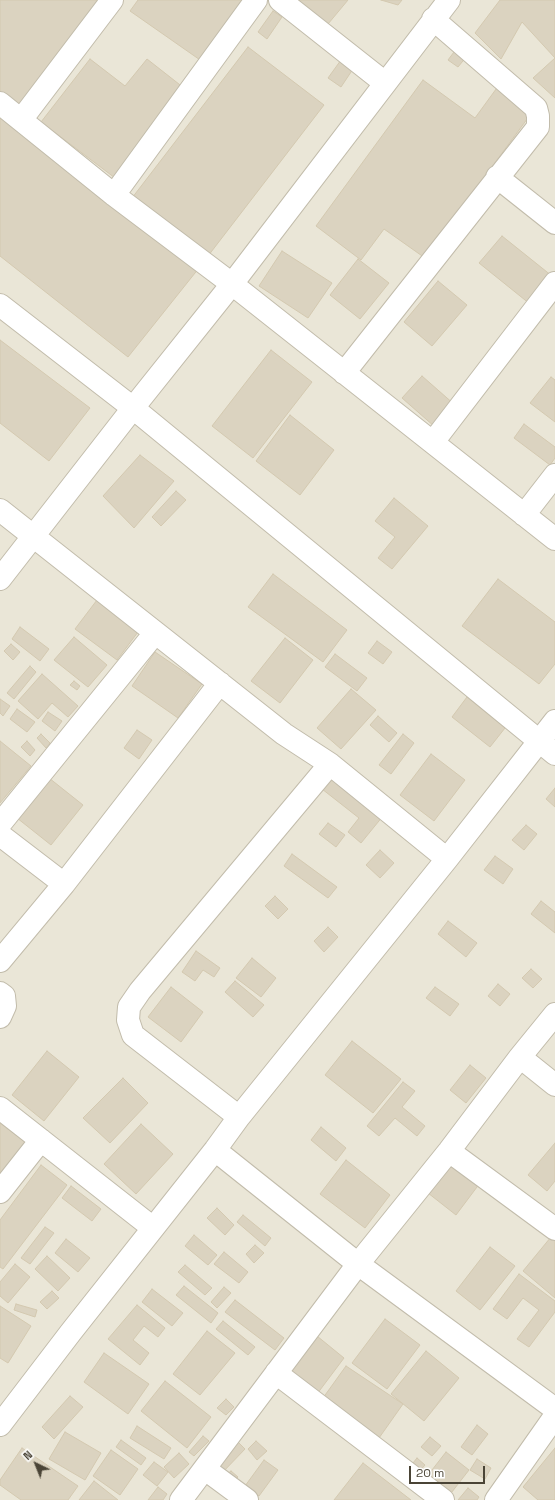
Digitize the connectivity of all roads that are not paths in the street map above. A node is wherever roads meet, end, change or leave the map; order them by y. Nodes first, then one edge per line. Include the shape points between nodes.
1 (112, 0) edge
2 (256, 0) edge
3 (280, 0) edge
4 (448, 0) edge
5 (433, 20) junction
6 (385, 83) junction
7 (0, 103) edge
8 (21, 120) junction
9 (497, 178) junction
10 (114, 195) junction
11 (555, 223) edge
12 (555, 283) edge
13 (232, 284) junction
14 (0, 305) edge
15 (344, 373) junction
16 (133, 408) junction
17 (433, 442) junction
18 (555, 475) edge
19 (0, 510) edge
20 (524, 515) junction
21 (34, 535) junction
22 (555, 538) edge
23 (0, 580) edge
24 (155, 633) junction
25 (220, 682) junction
26 (555, 721) edge
27 (547, 748) edge
28 (330, 764) junction
29 (0, 824) edge
30 (0, 835) edge
31 (447, 860) junction
32 (64, 884) junction
33 (0, 961) edge
34 (0, 993) edge
35 (555, 1014) edge
36 (0, 1017) edge
37 (520, 1057) junction
38 (555, 1085) edge
39 (0, 1108) edge
40 (239, 1117) junction
41 (41, 1140) junction
42 (215, 1150) junction
43 (449, 1151) junction
44 (0, 1192) edge
45 (153, 1228) junction
46 (555, 1229) edge
47 (358, 1264) junction
48 (276, 1373) junction
49 (555, 1409) edge
50 (555, 1416) edge
51 (0, 1425) edge
52 (205, 1469) junction
53 (181, 1500) edge
54 (247, 1500) edge
55 (443, 1500) edge
56 (496, 1500) edge

1 - 8 street
2 - 10 street
3 - 6 street
4 - 5 street
5 - 6 street
5 - 9 street via 536,108 538,127
6 - 13 street
7 - 8 street
8 - 10 street
9 - 11 street
9 - 15 street
10 - 13 street
12 - 17 street
13 - 15 street
13 - 16 street
14 - 16 street
15 - 17 street
16 - 21 street
16 - 27 street
17 - 20 street
18 - 20 street
19 - 21 street
20 - 22 street
21 - 23 street
21 - 24 street
24 - 25 street
24 - 29 street
25 - 28 street via 284,734
25 - 32 street
26 - 27 street
27 - 31 street
28 - 31 street
28 - 40 street via 129,1007 128,1020 133,1035
30 - 32 street
31 - 40 street
32 - 33 street
34 - 36 street via 4,996 5,1006
35 - 37 street
37 - 38 street
37 - 43 street
39 - 41 street
40 - 42 street
41 - 44 street
41 - 45 street
42 - 45 street
42 - 47 street
43 - 46 street
43 - 47 street
45 - 51 street
47 - 48 street
47 - 49 street
48 - 52 street
48 - 55 street
50 - 56 street
52 - 53 street
52 - 54 street

